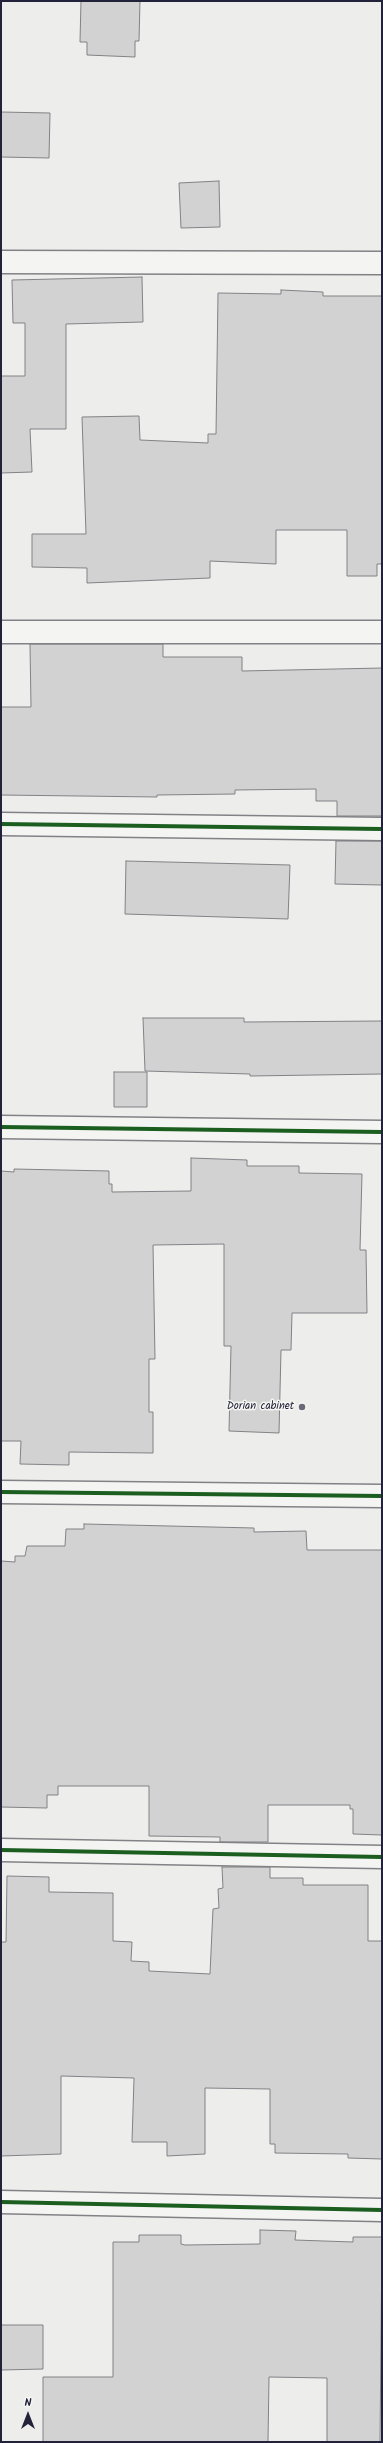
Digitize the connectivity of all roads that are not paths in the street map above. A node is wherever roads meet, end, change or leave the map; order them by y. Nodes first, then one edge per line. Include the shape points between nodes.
1 (1, 262) edge
2 (382, 263) edge
3 (1, 632) edge
4 (382, 632) edge
5 (1, 824) edge
6 (382, 829) edge
7 (1, 1127) edge
8 (382, 1132) edge
9 (1, 1492) edge
10 (382, 1496) edge
11 (1, 1850) edge
12 (382, 1857) edge
13 (1, 2202) edge
14 (382, 2210) edge

1 - 2 street
3 - 4 street
5 - 6 street
7 - 8 street
9 - 10 street
11 - 12 street
13 - 14 street

